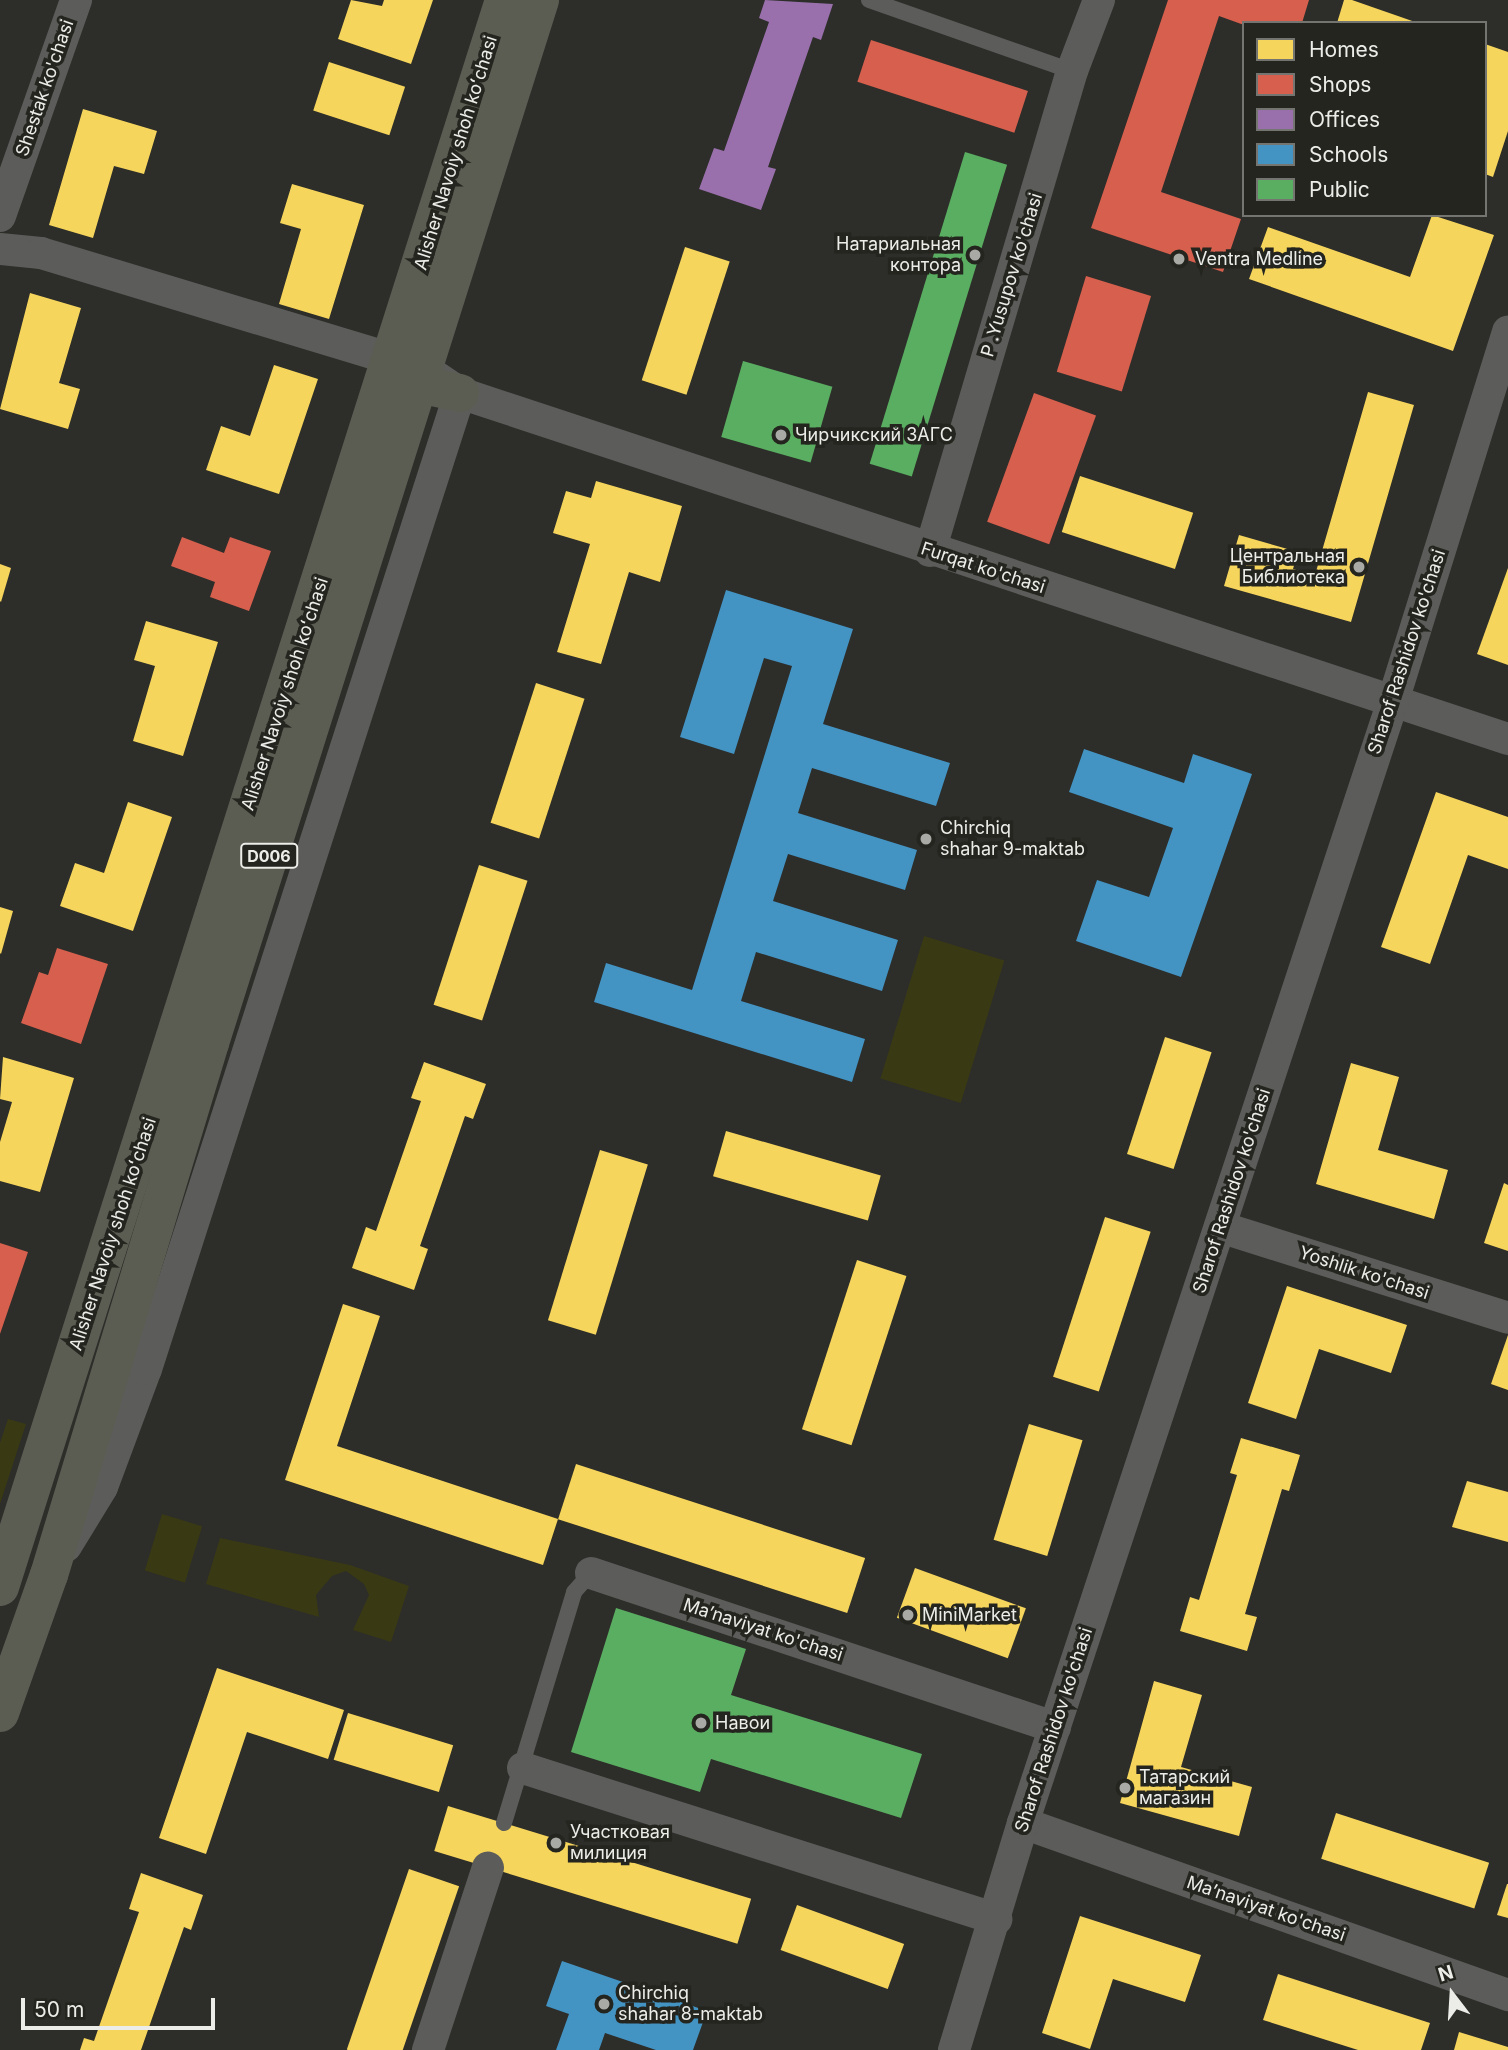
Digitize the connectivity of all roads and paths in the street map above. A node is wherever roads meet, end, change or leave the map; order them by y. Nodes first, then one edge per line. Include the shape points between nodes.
1 (76, 0) edge
2 (504, 0) edge
3 (540, 0) edge
4 (869, 0) edge
5 (1099, 0) edge
6 (1072, 71) junction
7 (0, 216) edge
8 (0, 249) edge
9 (1508, 332) edge
10 (411, 371) junction
11 (460, 393) junction
12 (930, 551) junction
13 (1393, 701) junction
14 (1508, 739) edge
15 (1220, 1227) junction
16 (1508, 1318) edge
17 (591, 1573) joint
18 (49, 1575) junction
19 (0, 1587) edge
20 (0, 1713) edge
21 (1055, 1727) junction
22 (523, 1768) junction
23 (503, 1823) dead end
24 (1023, 1823) junction
25 (488, 1868) dead end
26 (996, 1919) junction
27 (1508, 1994) edge
28 (428, 2050) edge
29 (954, 2050) edge

1 - 7 street, Shestak ko'chasi
2 - 10 main road, Alisher Navoiy shoh koʻchasi / D006
3 - 10 main road, Alisher Navoiy shoh koʻchasi / D006
4 - 6 lane
5 - 6 street, P .Yusupov ko'chasi
6 - 12 street, P .Yusupov ko'chasi
8 - 10 street via 41,253
9 - 13 street, Sharof Rashidov ko'chasi
10 - 11 main road
10 - 18 main road, Alisher Navoiy shoh koʻchasi / D006
10 - 19 main road, Alisher Navoiy shoh koʻchasi / D006
11 - 12 street, Furqat ko'chasi
11 - 18 street, Alisher Navoiy shoh koʻchasi via 146,1369 102,1488
12 - 13 street, Furqat ko'chasi
13 - 14 street, Furqat ko'chasi
13 - 15 street, Sharof Rashidov ko'chasi
15 - 16 street, Yoshlik ko'chasi
15 - 21 street, Sharof Rashidov ko'chasi
17 - 21 street, Ma’naviyat ko'chasi
17 - 22 lane via 574,1592
18 - 20 main road, Alisher Navoiy shoh koʻchasi / D006
21 - 24 street, Sharof Rashidov ko'chasi
22 - 23 lane
22 - 26 street
24 - 26 street, Sharof Rashidov ko'chasi
24 - 27 street, Ma’naviyat ko'chasi
25 - 28 street
26 - 29 street, Sharof Rashidov ko'chasi

